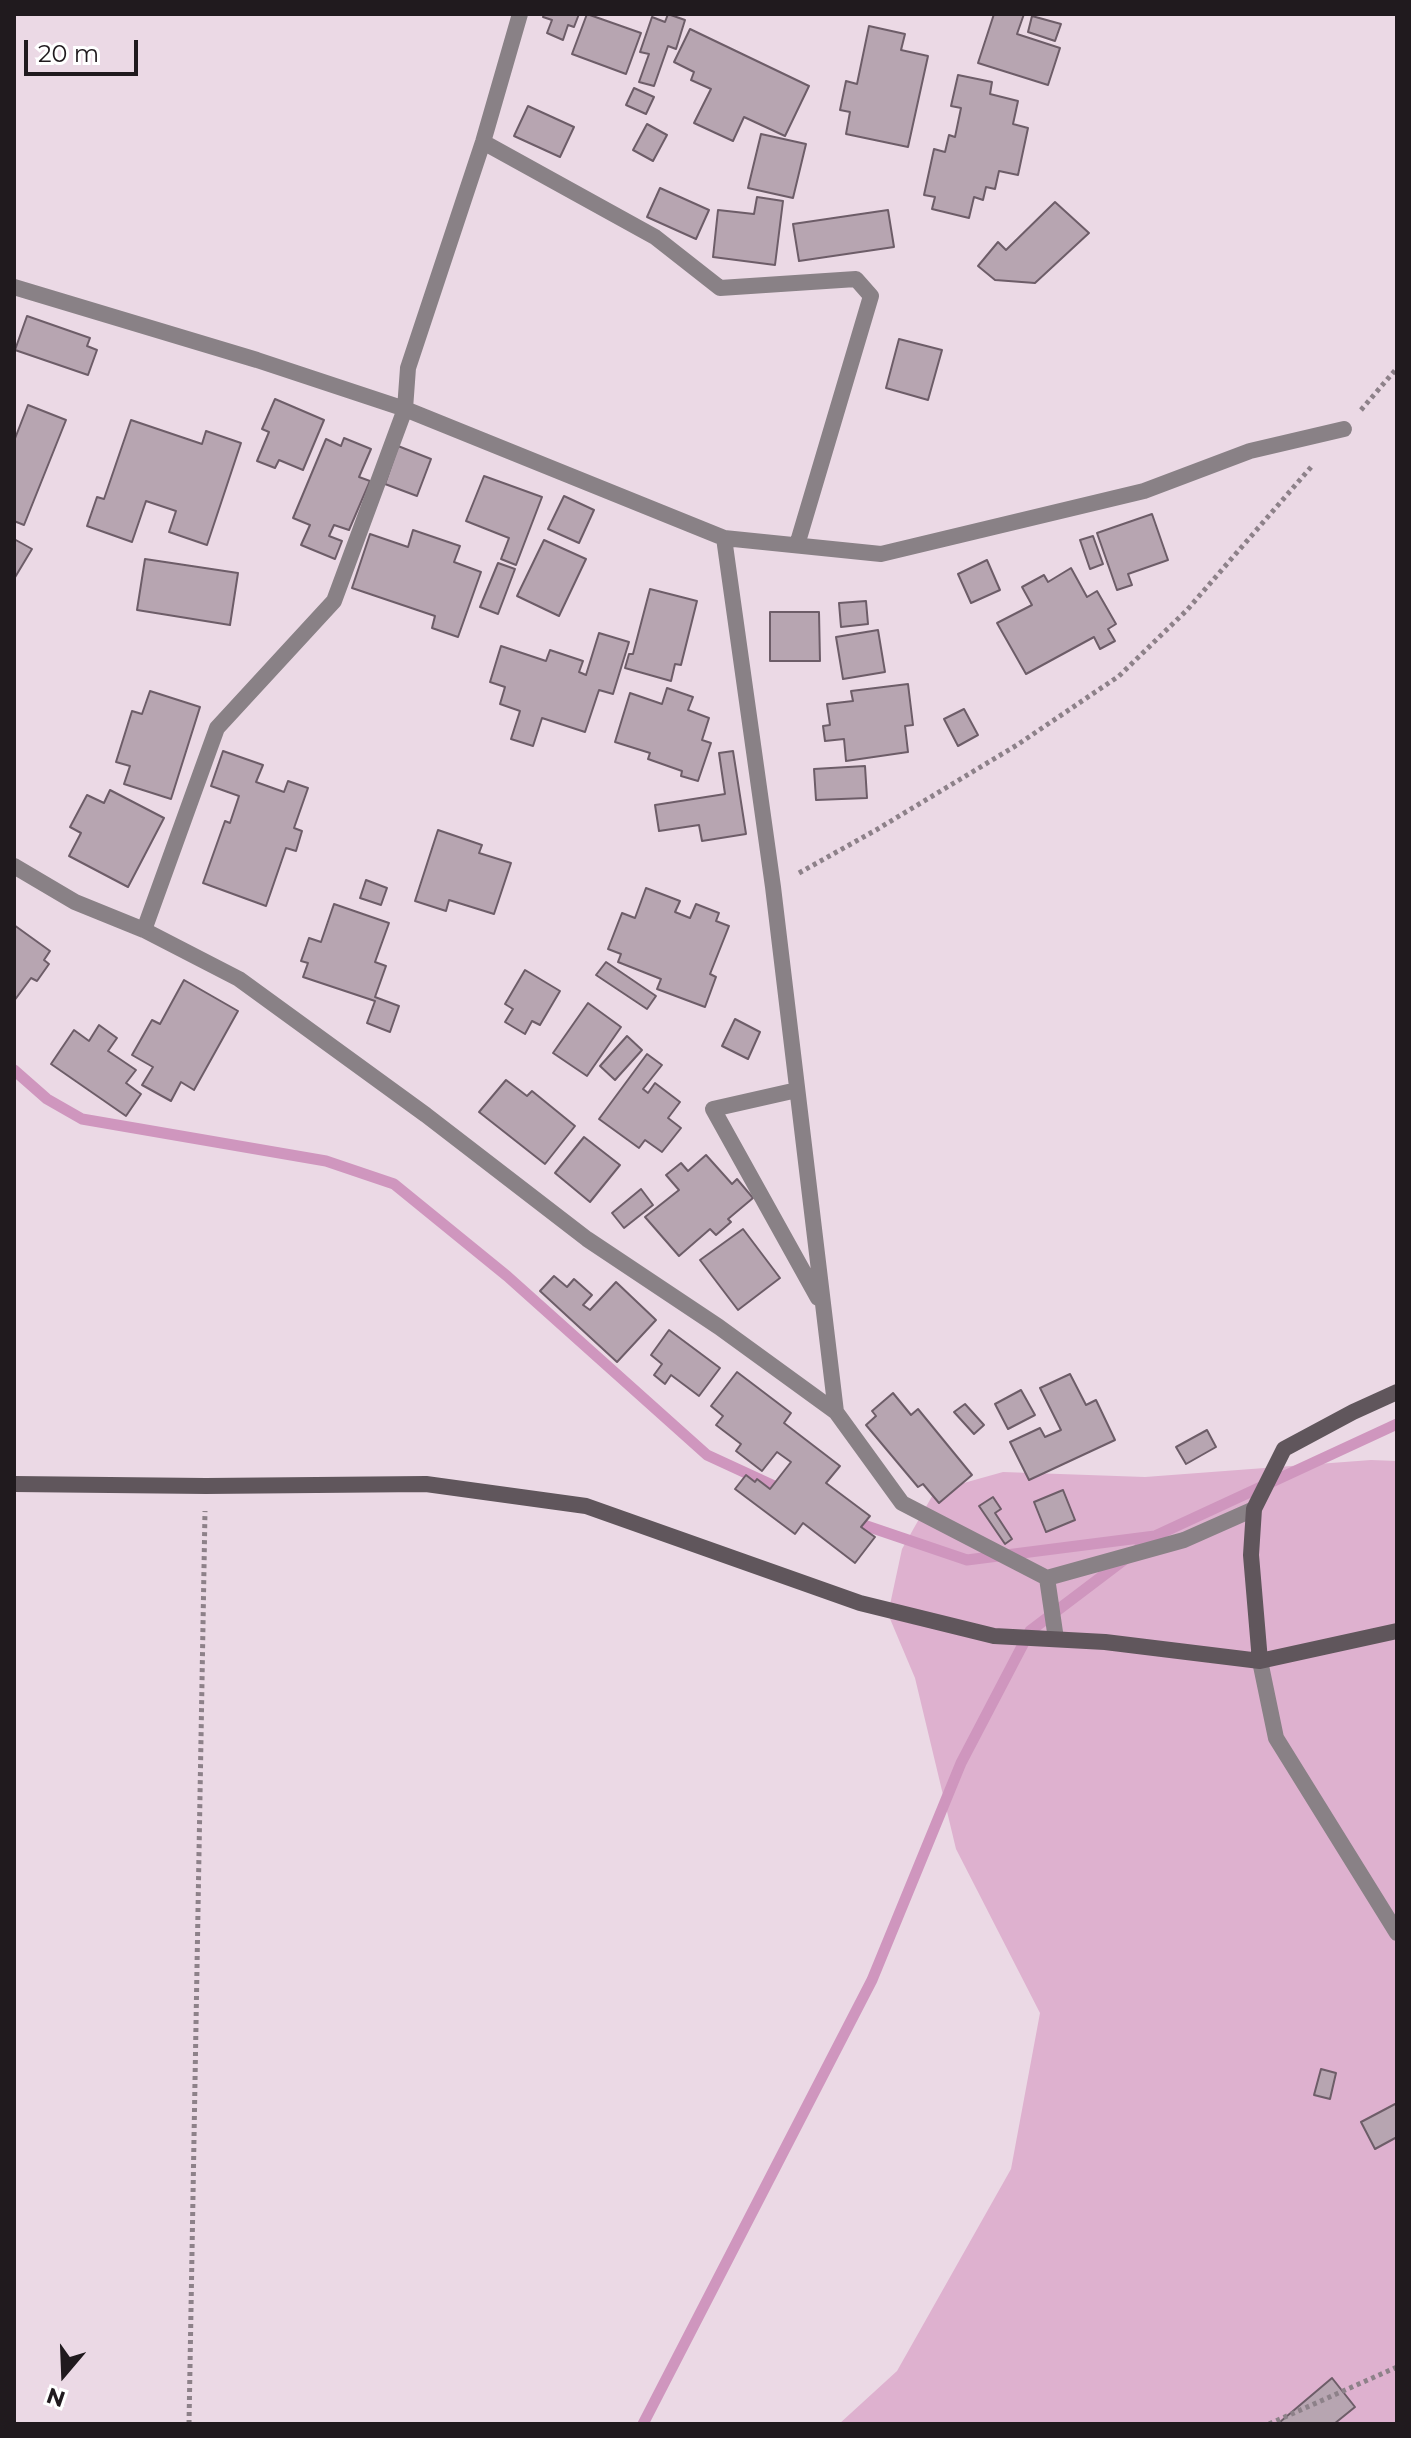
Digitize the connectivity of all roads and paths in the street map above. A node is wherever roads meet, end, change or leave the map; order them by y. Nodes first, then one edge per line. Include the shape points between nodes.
1 (520, 14) edge
2 (483, 142) junction
3 (14, 287) edge
4 (1397, 368) edge
5 (405, 409) junction
6 (1344, 429) joint
7 (1312, 466) dead end
8 (724, 538) junction
9 (797, 545) junction
10 (14, 866) edge
11 (773, 887) junction
12 (144, 930) junction
13 (797, 1090) junction
14 (823, 1308) junction
15 (1397, 1392) edge
16 (836, 1412) junction
17 (14, 1484) edge
18 (206, 1486) junction
19 (1254, 1509) junction
20 (1047, 1578) junction
21 (1397, 1631) edge
22 (1056, 1639) junction
23 (1260, 1661) junction
24 (1397, 1933) edge
25 (1397, 2367) edge
26 (189, 2424) edge
27 (1269, 2424) edge

1 - 2 street
2 - 5 street via 408,368
2 - 9 street via 655,237 720,288 856,279 871,296
3 - 5 street
4 - 6 path
5 - 8 street
5 - 12 street via 334,601 217,728
6 - 9 street via 1250,451 1144,491 881,554
7 - 11 path via 1187,610 1119,676 1017,745
8 - 9 street
8 - 11 street
10 - 12 street via 75,902
11 - 13 street
12 - 16 street via 239,979 587,1239
13 - 14 street
13 - 14 street via 713,1109
14 - 16 street
15 - 19 street via 1284,1449
16 - 20 street via 902,1503
17 - 18 street
18 - 22 street via 426,1484 586,1506 860,1603 994,1636
18 - 26 path
19 - 20 street via 1184,1540
19 - 23 street via 1251,1555
20 - 22 street
21 - 23 street
22 - 23 street
23 - 24 street via 1276,1738
25 - 27 path

